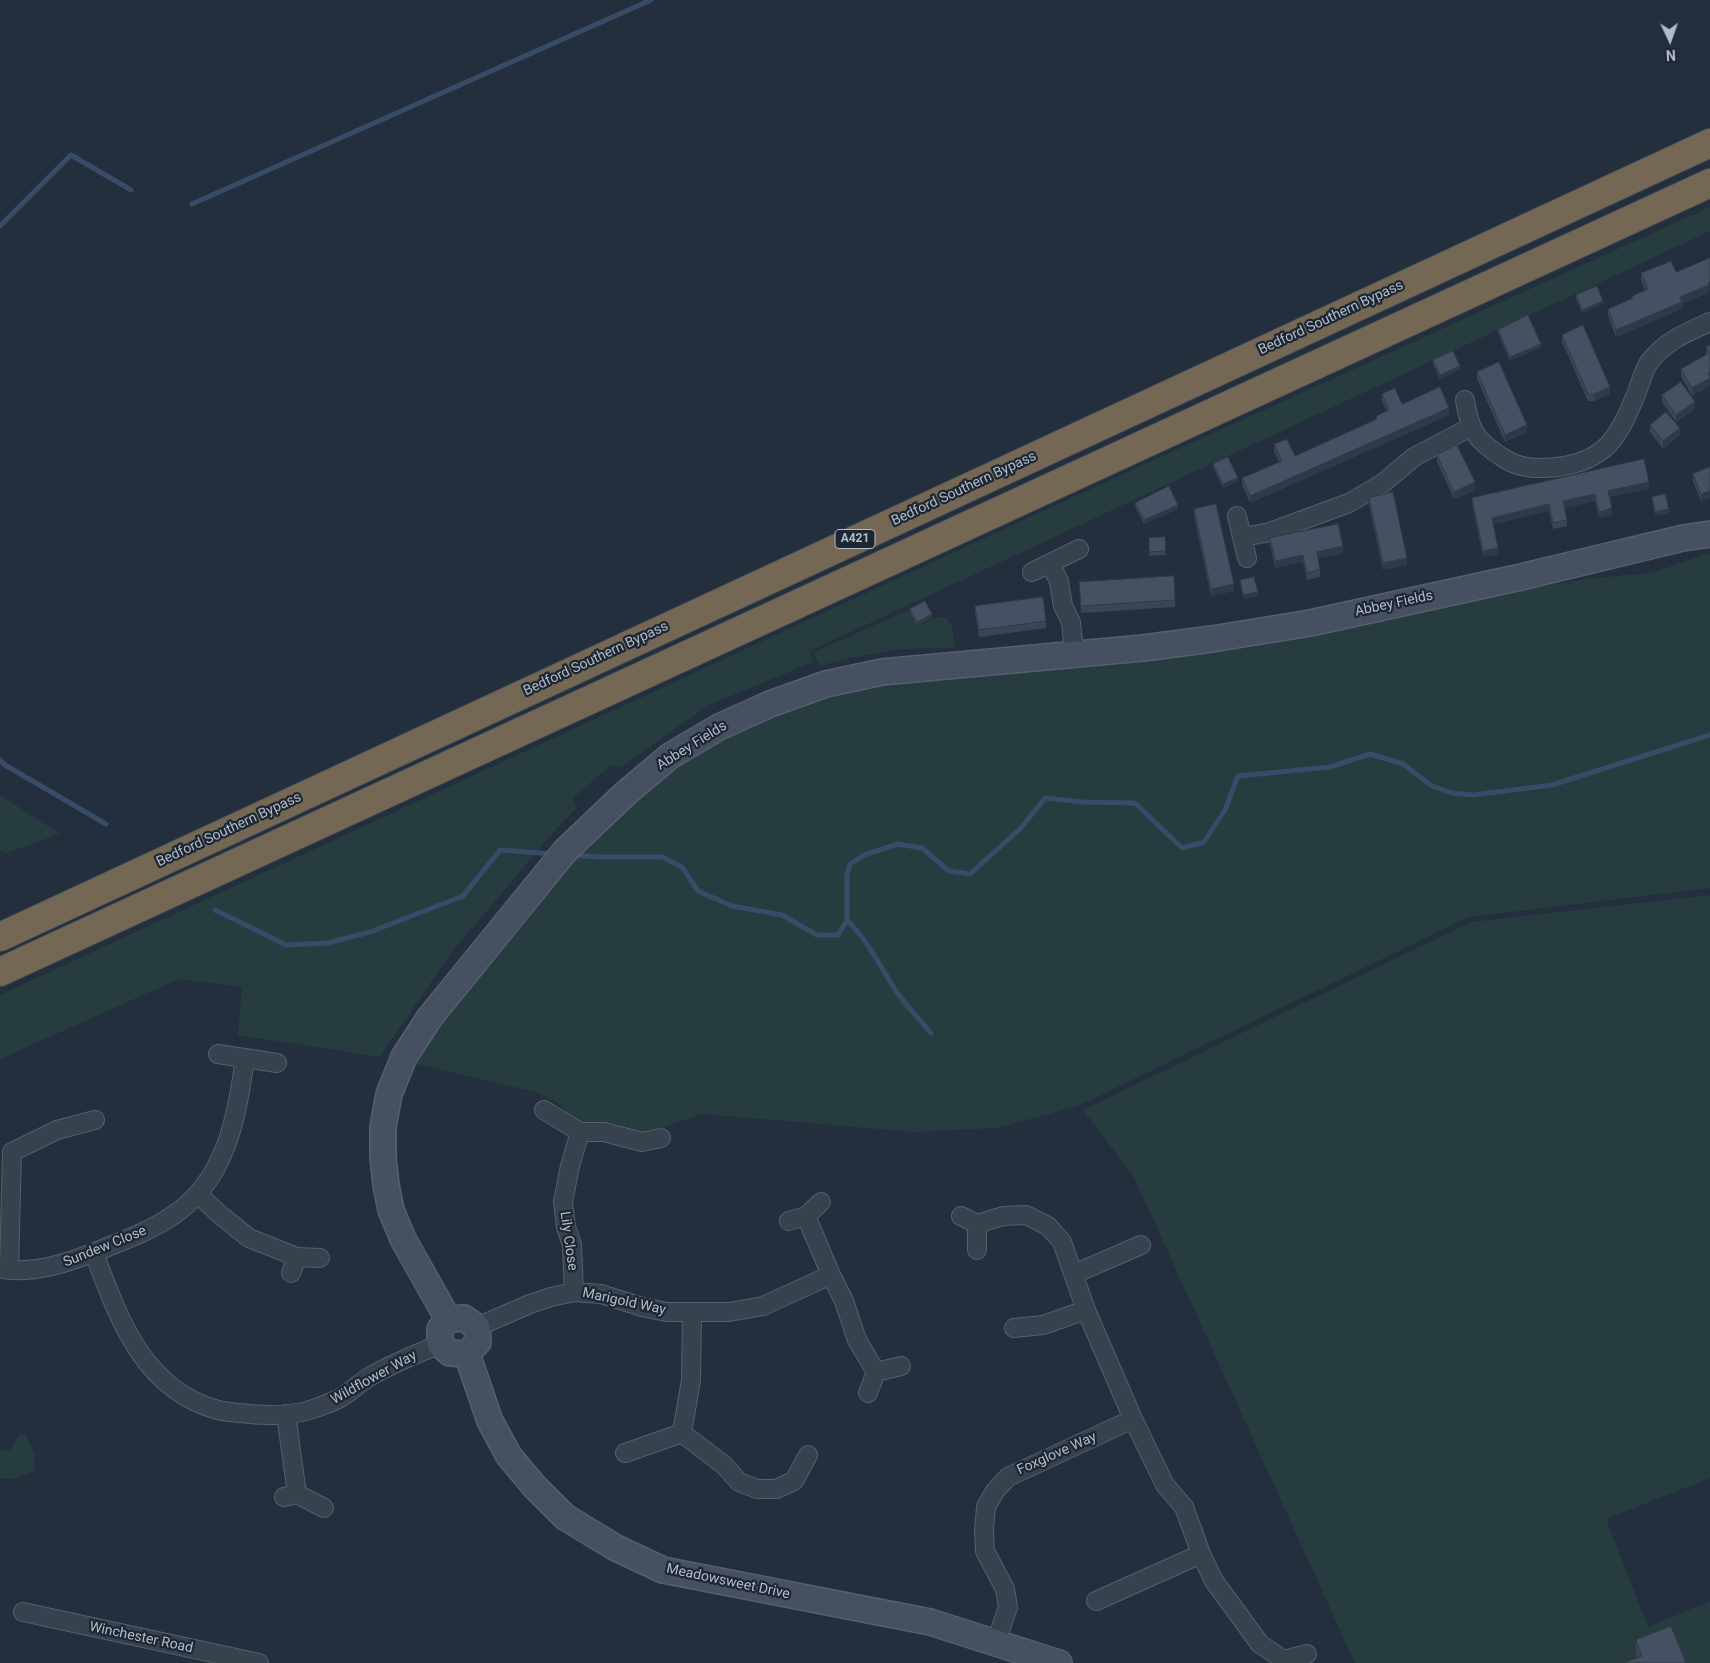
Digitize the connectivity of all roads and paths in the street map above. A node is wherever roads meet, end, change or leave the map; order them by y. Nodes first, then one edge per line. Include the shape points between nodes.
1 (1710, 143) edge
2 (1710, 184) edge
3 (1710, 322) edge
4 (1465, 400) dead end
5 (1471, 427) junction
6 (1238, 516) dead end
7 (1710, 534) edge
8 (1243, 537) junction
9 (1079, 549) dead end
10 (1247, 558) dead end
11 (1050, 563) junction
12 (1032, 572) dead end
13 (1074, 653) junction
14 (0, 937) edge
15 (0, 972) edge
16 (218, 1054) dead end
17 (245, 1058) junction
18 (277, 1063) dead end
19 (544, 1110) dead end
20 (95, 1120) dead end
21 (580, 1132) junction
22 (661, 1138) dead end
23 (6, 1149) edge
24 (198, 1194) junction
25 (821, 1202) dead end
26 (806, 1216) junction
27 (961, 1216) dead end
28 (789, 1221) dead end
29 (977, 1224) junction
30 (1142, 1245) dead end
31 (977, 1250) dead end
32 (94, 1253) junction
33 (297, 1257) junction
34 (320, 1258) dead end
35 (5, 1270) edge
36 (291, 1273) dead end
37 (1074, 1274) junction
38 (831, 1275) junction
39 (574, 1292) junction
40 (1086, 1310) junction
41 (692, 1313) junction
42 (448, 1319) junction
43 (477, 1327) junction
44 (1014, 1328) dead end
45 (440, 1344) junction
46 (467, 1354) junction
47 (901, 1366) dead end
48 (876, 1372) junction
49 (868, 1393) dead end
50 (286, 1414) junction
51 (1133, 1419) junction
52 (682, 1433) junction
53 (625, 1453) dead end
54 (808, 1454) dead end
55 (324, 1508) dead end
56 (1201, 1554) junction
57 (1096, 1600) dead end
58 (23, 1612) dead end
59 (996, 1642) junction
60 (1307, 1654) dead end
61 (237, 1661) edge
62 (1284, 1662) edge
63 (259, 1663) edge
64 (1059, 1663) edge

1 - 14 highway, Bedford Southern Bypass / A421
2 - 15 highway, A421
3 - 5 street via 1682,334 1662,348 1648,364 1619,433 1610,443 1575,465 1539,469 1509,462 1476,437
4 - 5 street
5 - 8 street via 1414,457 1383,483 1349,503 1270,532
6 - 8 street
7 - 13 street, Abbey Fields via 1310,623 1173,644
8 - 10 street
9 - 11 street
11 - 12 street
11 - 13 street via 1071,622
13 - 42 street, Abbey Fields via 882,672 826,684 770,704 719,727 670,756 626,792 565,851 430,1017 404,1057 389,1094 383,1127 383,1157 391,1210 403,1239
16 - 17 street
17 - 18 street
17 - 24 street, Sundew Close via 231,1135 218,1165
19 - 21 street
20 - 23 street
21 - 22 street via 604,1132 642,1142
21 - 39 street, Lily Close via 563,1202 572,1245
23 - 35 street
24 - 32 street, Sundew Close via 174,1216 139,1235
24 - 33 street via 249,1238
25 - 26 street
26 - 28 street
26 - 38 street
27 - 29 street
29 - 31 street
29 - 37 street via 1003,1216 1026,1215 1048,1226 1062,1242
30 - 37 street
32 - 35 street, Sundew Close via 56,1266
32 - 50 street, Wildflower Way via 114,1306 132,1341 148,1365 168,1384 187,1398 218,1410 258,1416
33 - 34 street
33 - 36 street
37 - 40 street
38 - 41 street, Marigold Way via 763,1306 729,1312
38 - 48 street via 857,1340
39 - 41 street, Marigold Way via 601,1294 650,1309
39 - 43 street, Marigold Way via 530,1304
40 - 44 street via 1043,1325
40 - 51 street
41 - 52 street via 691,1380
42 - 43 street via 464,1318
42 - 45 street via 440,1329
43 - 46 street via 478,1342
45 - 46 street via 450,1353
45 - 50 street, Wildflower Way via 371,1376 340,1398 314,1409
46 - 59 street, Meadowsweet Drive via 490,1421 509,1456 565,1518 616,1548 663,1570 930,1622
47 - 48 street
48 - 49 street
50 - 55 street via 290,1495
51 - 56 street via 1165,1484 1184,1507
51 - 59 street, Foxglove Way via 1008,1477 995,1491 986,1506 985,1551 1005,1589 1008,1607
52 - 53 street
52 - 54 street via 725,1466 739,1482 757,1489 797,1485
56 - 57 street
56 - 62 street via 1214,1581 1260,1644
58 - 61 street, Winchester Road
59 - 64 street, Meadowsweet Drive
60 - 62 street
61 - 63 street, Winchester Road

